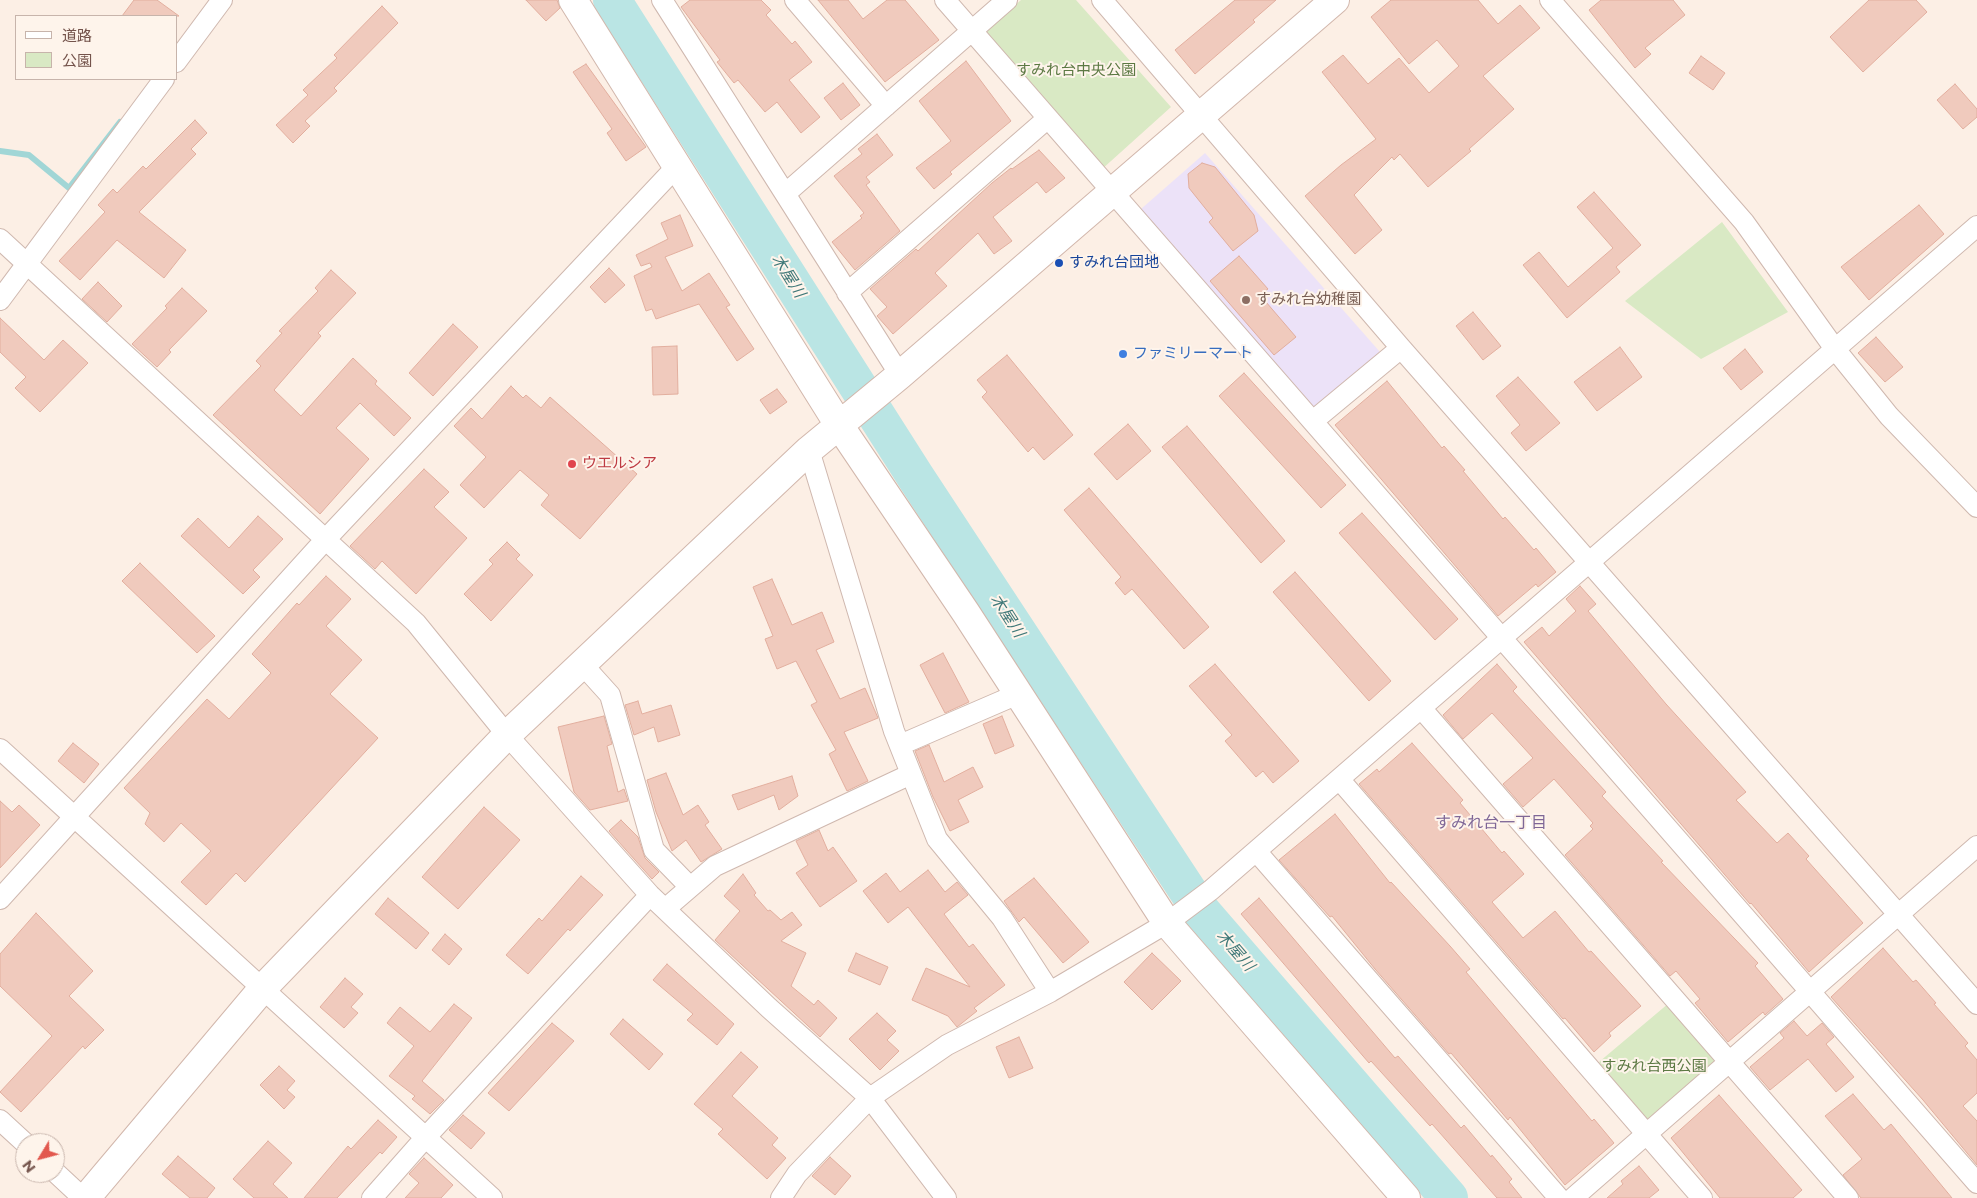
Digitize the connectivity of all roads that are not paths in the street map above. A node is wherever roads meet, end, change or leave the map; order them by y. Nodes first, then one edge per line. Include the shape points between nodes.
1 (222, 0) edge
2 (574, 0) edge
3 (662, 0) edge
4 (945, 0) edge
5 (1007, 0) edge
6 (1102, 0) edge
7 (1335, 0) edge
8 (1550, 0) edge
9 (798, 1) edge
10 (972, 30) junction
11 (178, 59) edge
12 (163, 80) edge
13 (886, 106) junction
14 (1202, 116) junction
15 (1048, 118) junction
16 (678, 165) junction
17 (1114, 192) junction
18 (785, 194) junction
19 (1977, 226) edge
20 (0, 239) edge
21 (27, 264) junction
22 (847, 293) junction
23 (0, 300) edge
24 (1401, 348) junction
25 (1835, 349) junction
26 (897, 378) junction
27 (845, 420) junction
28 (1313, 421) junction
29 (809, 450) junction
30 (1977, 507) edge
31 (325, 540) junction
32 (1590, 562) junction
33 (1502, 638) junction
34 (582, 664) junction
35 (1018, 694) junction
36 (1421, 708) junction
37 (507, 735) junction
38 (900, 745) junction
39 (0, 748) edge
40 (911, 774) junction
41 (1339, 780) junction
42 (76, 816) junction
43 (1977, 846) edge
44 (1256, 851) junction
45 (690, 887) junction
46 (650, 895) junction
47 (0, 899) edge
48 (665, 909) junction
49 (1900, 915) junction
50 (1167, 923) junction
51 (263, 988) junction
52 (1050, 992) junction
53 (1811, 992) junction
54 (1977, 1004) edge
55 (1730, 1062) junction
56 (870, 1098) junction
57 (0, 1120) edge
58 (1648, 1133) junction
59 (15, 1134) edge
60 (425, 1138) junction
61 (65, 1181) edge
62 (1977, 1182) edge
63 (84, 1198) edge
64 (372, 1198) edge
65 (492, 1198) edge
66 (781, 1198) edge
67 (946, 1198) edge
68 (1406, 1198) edge
69 (1560, 1198) edge
70 (1573, 1198) edge
71 (1702, 1198) edge
72 (1848, 1198) edge

1 - 11 street
2 - 16 street
3 - 18 street
4 - 10 street
5 - 10 street
6 - 14 street
7 - 14 street
8 - 25 street via 1744,222
9 - 13 street
10 - 13 street
10 - 15 street
12 - 21 street
13 - 18 street
14 - 17 street
14 - 24 street
15 - 17 street
15 - 22 street
16 - 27 street
16 - 31 street
17 - 26 street
17 - 28 street
18 - 22 street
19 - 25 street
20 - 21 street
21 - 23 street
21 - 31 street
22 - 26 street
24 - 28 street
24 - 32 street
25 - 30 street via 1889,416
25 - 32 street
26 - 27 street
27 - 29 street
27 - 35 street
28 - 33 street
29 - 34 street
29 - 38 street
31 - 37 street via 416,623
31 - 42 street
32 - 33 street
32 - 49 street
33 - 36 street
33 - 53 street
34 - 37 street
34 - 45 street via 610,696 654,850
35 - 38 street
35 - 50 street
36 - 41 street
36 - 55 street
37 - 46 street
37 - 51 street
38 - 40 street
39 - 42 street
40 - 45 street via 715,866
40 - 52 street via 937,839 1002,918
41 - 44 street
41 - 58 street
42 - 47 street
42 - 51 street
43 - 49 street
44 - 50 street via 1212,890
44 - 69 street
45 - 48 street
46 - 48 street
46 - 60 street
48 - 56 street
49 - 53 street
49 - 54 street
50 - 52 street
50 - 68 street
51 - 60 street
51 - 63 street
52 - 56 street via 946,1045
53 - 55 street
53 - 62 street
55 - 58 street
55 - 72 street
56 - 66 street via 797,1174
56 - 67 street
57 - 59 street
58 - 70 street
58 - 71 street
60 - 64 street
60 - 65 street
61 - 63 street

